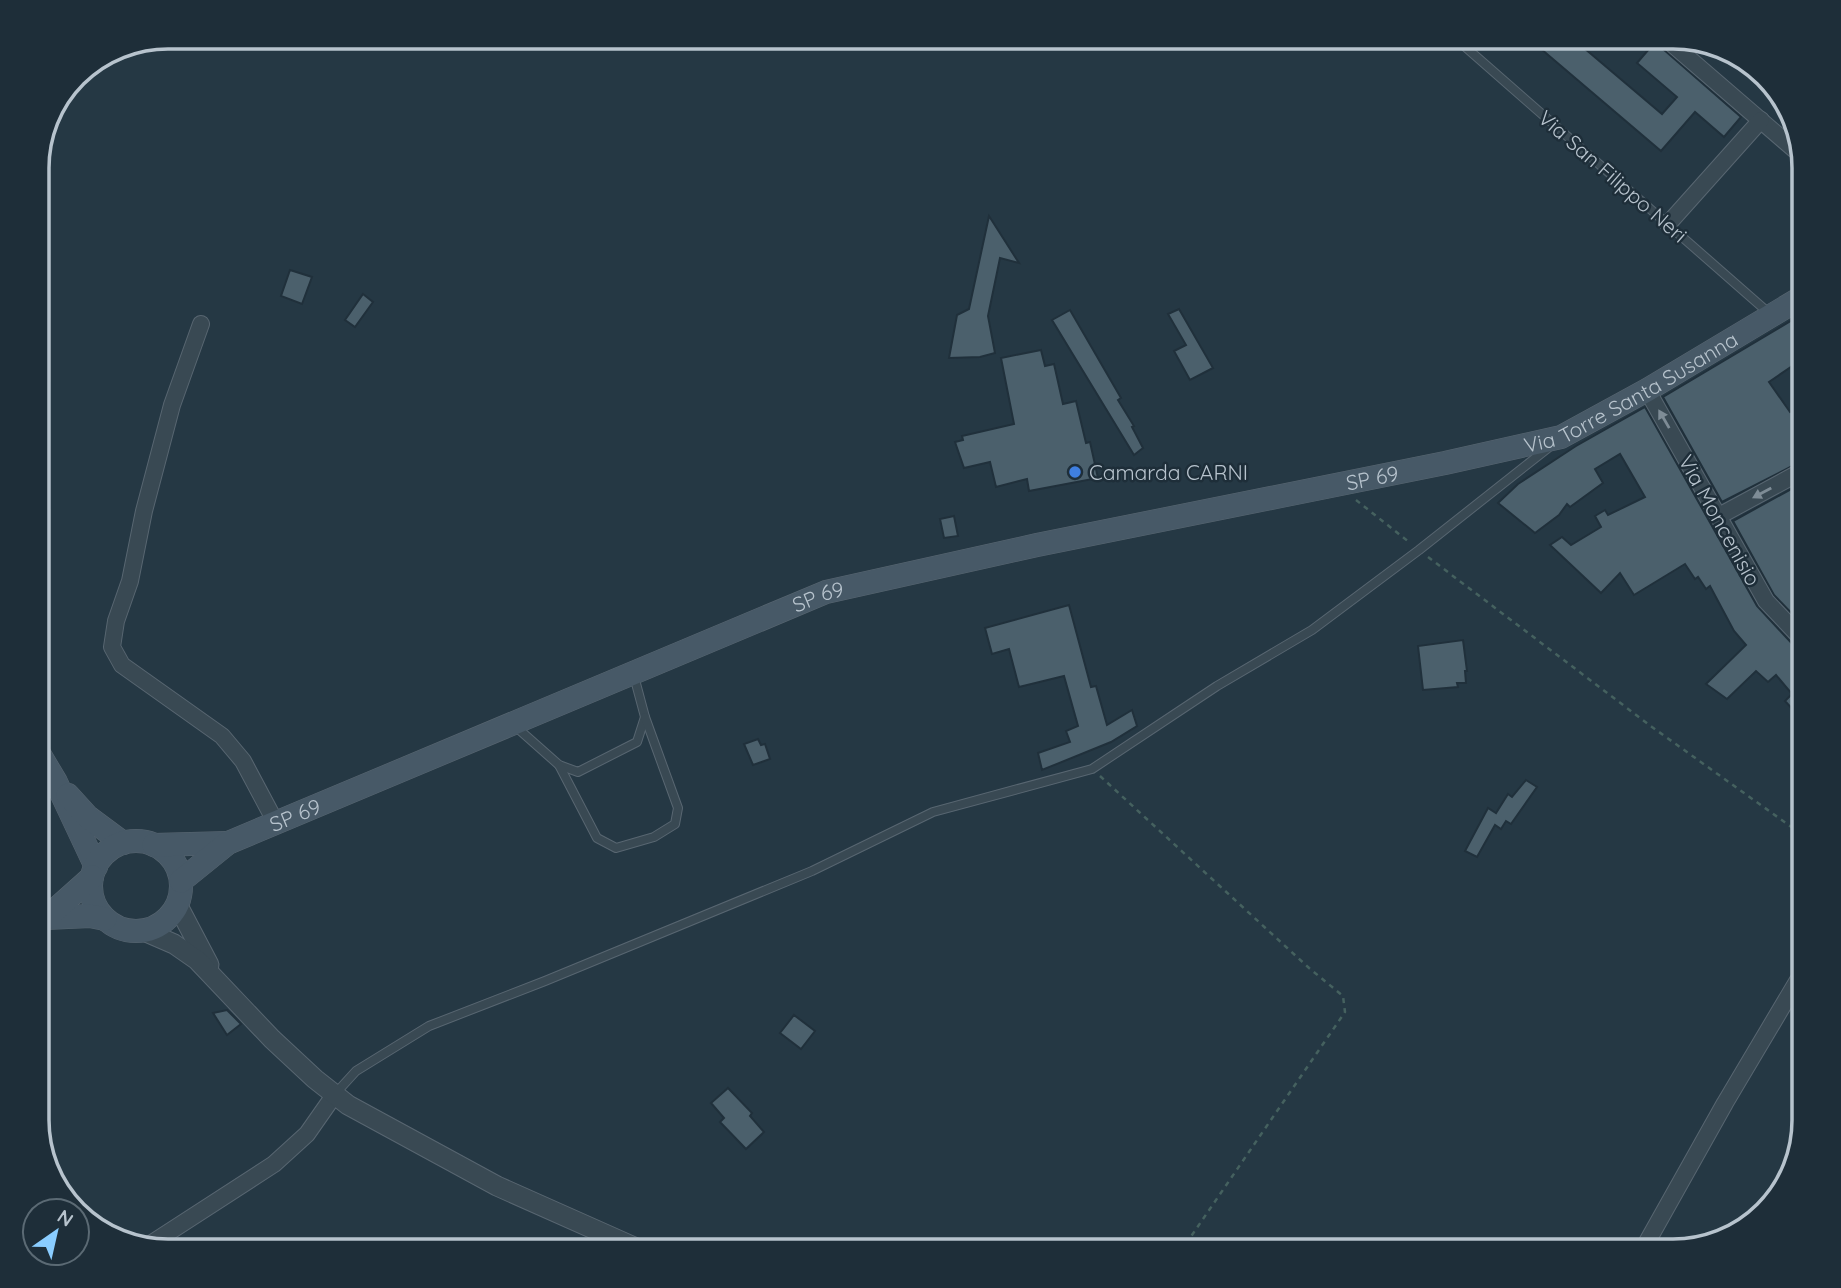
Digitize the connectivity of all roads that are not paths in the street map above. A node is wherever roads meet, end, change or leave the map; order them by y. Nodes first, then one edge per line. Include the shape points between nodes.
1 (1468, 49) edge
2 (1678, 49) edge
3 (1760, 120) junction
4 (1790, 146) edge
5 (1668, 224) junction
6 (1792, 304) edge
7 (1772, 316) junction
8 (201, 324) dead end
9 (1647, 390) junction
10 (1561, 437) junction
11 (1445, 463) joint
12 (1792, 476) edge
13 (1719, 516) junction
14 (1792, 628) edge
15 (633, 673) junction
16 (645, 717) junction
17 (513, 723) junction
18 (559, 765) junction
19 (49, 770) edge
20 (56, 782) junction
21 (276, 823) junction
22 (123, 843) junction
23 (228, 843) junction
24 (154, 845) junction
25 (94, 872) junction
26 (181, 881) junction
27 (177, 904) junction
28 (49, 914) edge
29 (49, 919) edge
30 (105, 919) junction
31 (144, 931) junction
32 (217, 979) junction
33 (1792, 990) edge
34 (335, 1094) junction
35 (159, 1238) edge
36 (616, 1239) edge
37 (1649, 1239) edge

1 - 5 lane, Via San Filippo Neri
2 - 3 street
3 - 4 street
3 - 5 street
5 - 7 lane, Via San Filippo Neri
6 - 7 main road, Via Torre Santa Susanna
7 - 9 main road, Via Torre Santa Susanna
8 - 21 street via 172,405 112,647 122,665 222,736 243,761
9 - 10 main road, Via Torre Santa Susanna
13 -> 9 street, Via Moncenisio
10 - 11 main road, Via Torre Santa Susanna
10 - 34 lane via 1312,630 1092,769 933,812 812,871 429,1026 356,1071
11 - 15 main road, SP 69 via 826,592
12 -> 13 street
13 - 14 street, Via Moncenisio via 1766,601
15 - 16 lane
15 - 17 main road, SP 69
16 - 18 lane via 637,742 578,772
16 - 18 lane via 678,808 675,824 654,837 616,848 597,838
17 - 18 lane
17 - 21 main road, SP 69
19 - 20 main road
20 - 22 main road via 88,817
20 - 25 main road
21 - 23 main road, SP 69
22 - 24 main road
22 - 25 main road via 102,856
23 - 24 main road
23 - 26 main road
24 - 26 main road via 176,866
25 - 28 main road
25 - 30 main road via 93,900
26 - 27 main road
27 - 31 main road via 164,922
27 - 32 street
29 - 30 main road
30 - 31 main road via 123,929
31 - 32 street via 174,944
32 - 34 street via 272,1039
33 - 37 street
34 - 35 street via 307,1134 275,1164
34 - 36 street via 497,1186

